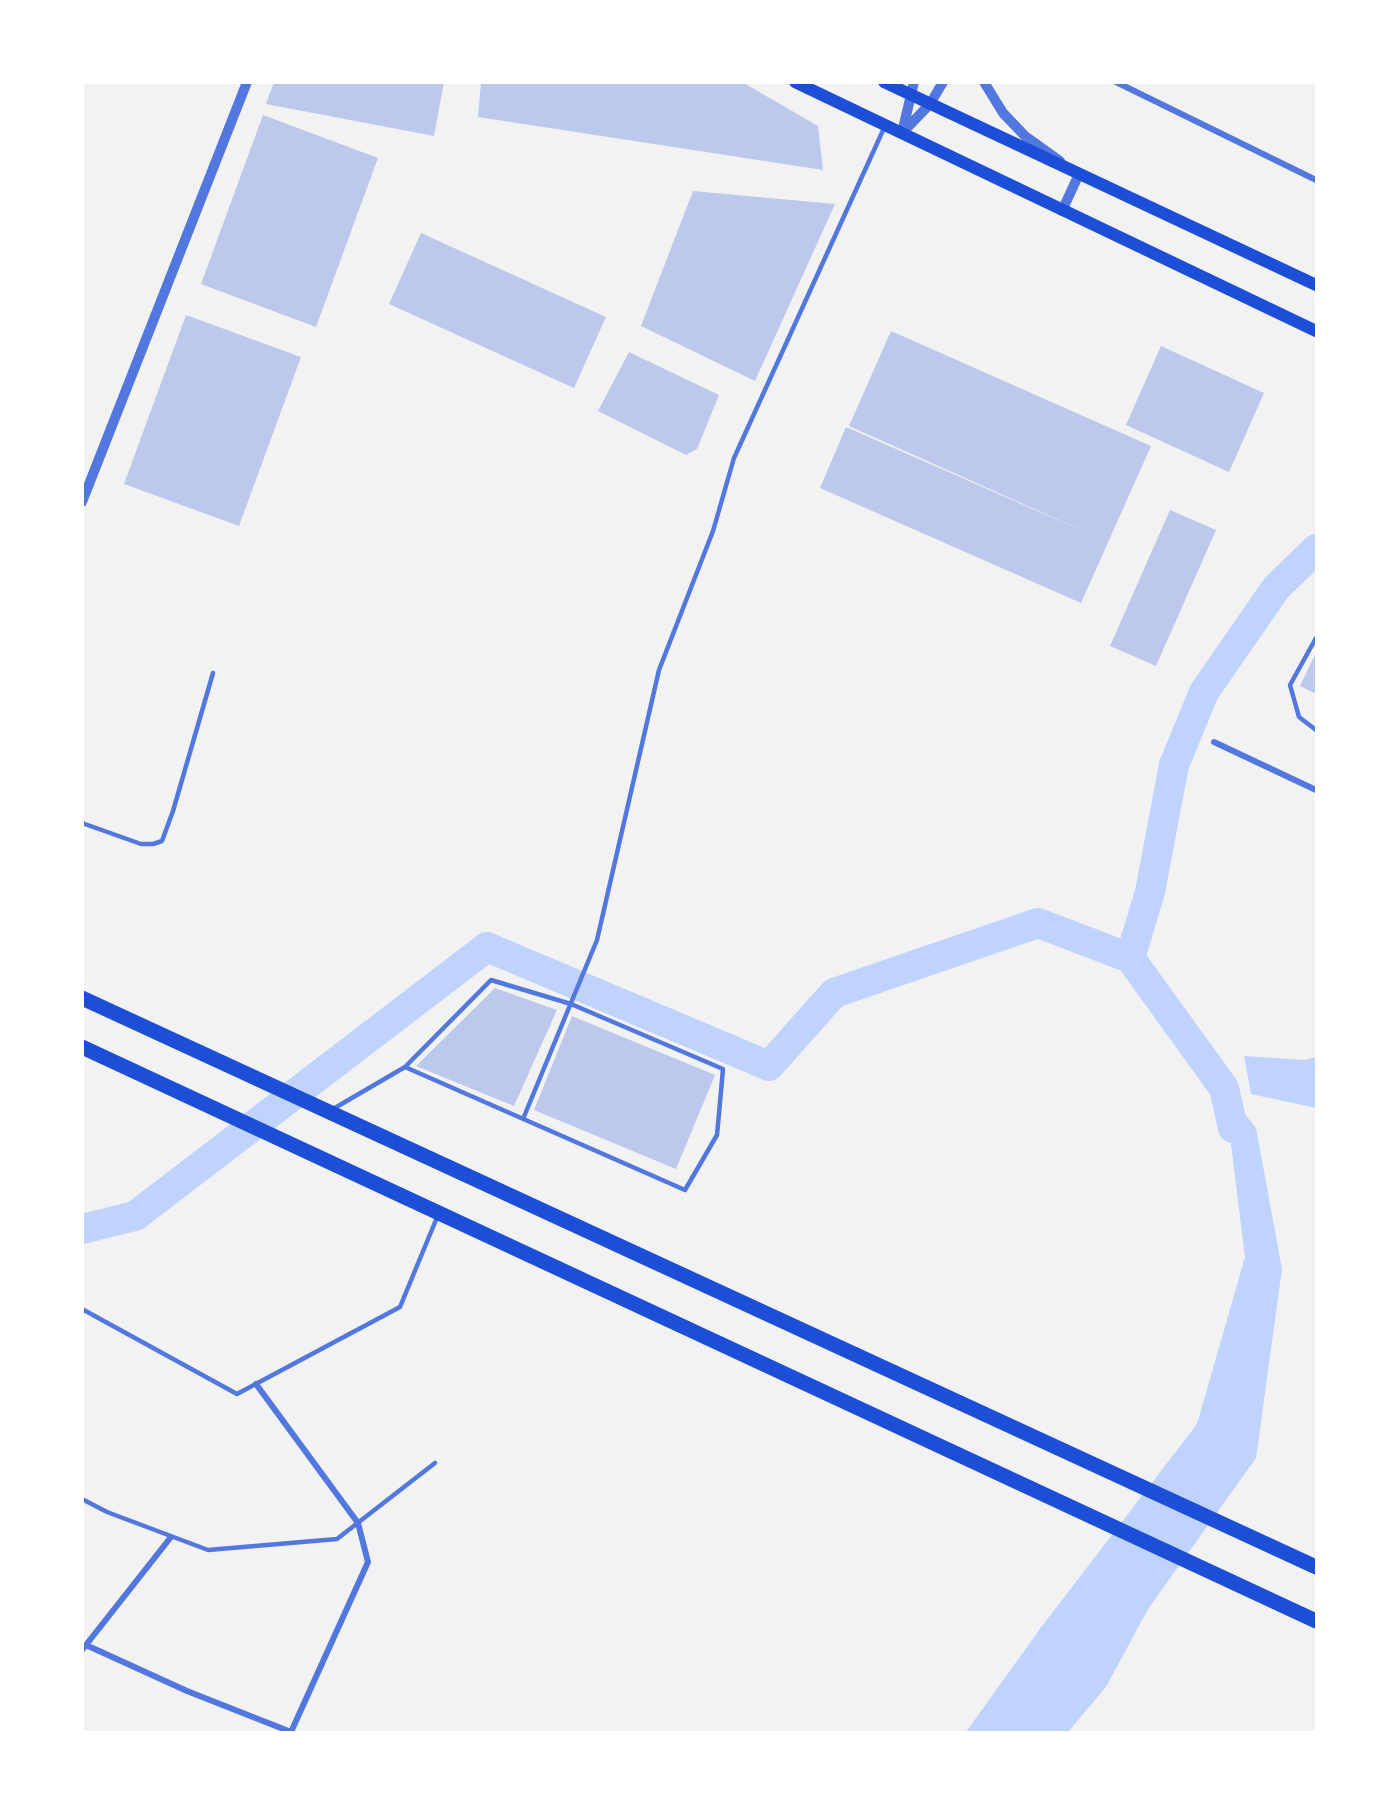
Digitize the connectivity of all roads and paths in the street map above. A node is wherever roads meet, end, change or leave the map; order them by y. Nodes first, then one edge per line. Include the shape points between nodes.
1 (247, 82) edge
2 (795, 82) edge
3 (884, 82) edge
4 (943, 82) edge
5 (984, 82) edge
6 (1116, 82) edge
7 (912, 89) edge
8 (930, 104) junction
9 (885, 126) junction
10 (902, 134) junction
11 (1079, 174) junction
12 (1317, 180) edge
13 (1062, 211) junction
14 (1317, 285) edge
15 (1317, 331) edge
16 (82, 502) edge
17 (1317, 638) edge
18 (213, 673) dead end
19 (1317, 730) edge
20 (1214, 742) dead end
21 (1317, 790) edge
22 (82, 823) edge
23 (82, 998) edge
24 (571, 1004) junction
25 (82, 1047) edge
26 (405, 1067) junction
27 (328, 1112) junction
28 (523, 1119) junction
29 (439, 1212) junction
30 (82, 1309) edge
31 (256, 1384) junction
32 (435, 1463) dead end
33 (82, 1499) edge
34 (358, 1523) junction
35 (171, 1537) junction
36 (1317, 1567) edge
37 (1317, 1621) edge
38 (85, 1648) edge
39 (291, 1732) edge

1 - 16 street
2 - 9 main road
3 - 7 main road
4 - 8 street
5 - 11 street via 1025,136
6 - 12 street
7 - 8 main road
7 - 10 street
8 - 10 street
8 - 11 main road
9 - 10 main road
9 - 24 lane via 734,458 713,531 659,670 597,940
10 - 13 main road
11 - 13 street
11 - 14 main road
13 - 15 main road
17 - 19 lane via 1290,685 1299,717
18 - 22 lane via 162,841 141,844
20 - 21 street
23 - 27 highway
24 - 26 lane via 491,980
24 - 28 lane
24 - 28 lane via 723,1069 717,1135 685,1190
25 - 29 highway
26 - 27 lane
26 - 28 lane
27 - 36 highway
29 - 31 lane via 400,1307
29 - 37 highway
30 - 31 lane via 237,1394
31 - 34 street
32 - 34 lane
33 - 35 lane
34 - 35 lane via 338,1539 208,1550
34 - 39 street via 368,1562
35 - 38 street
38 - 39 street

